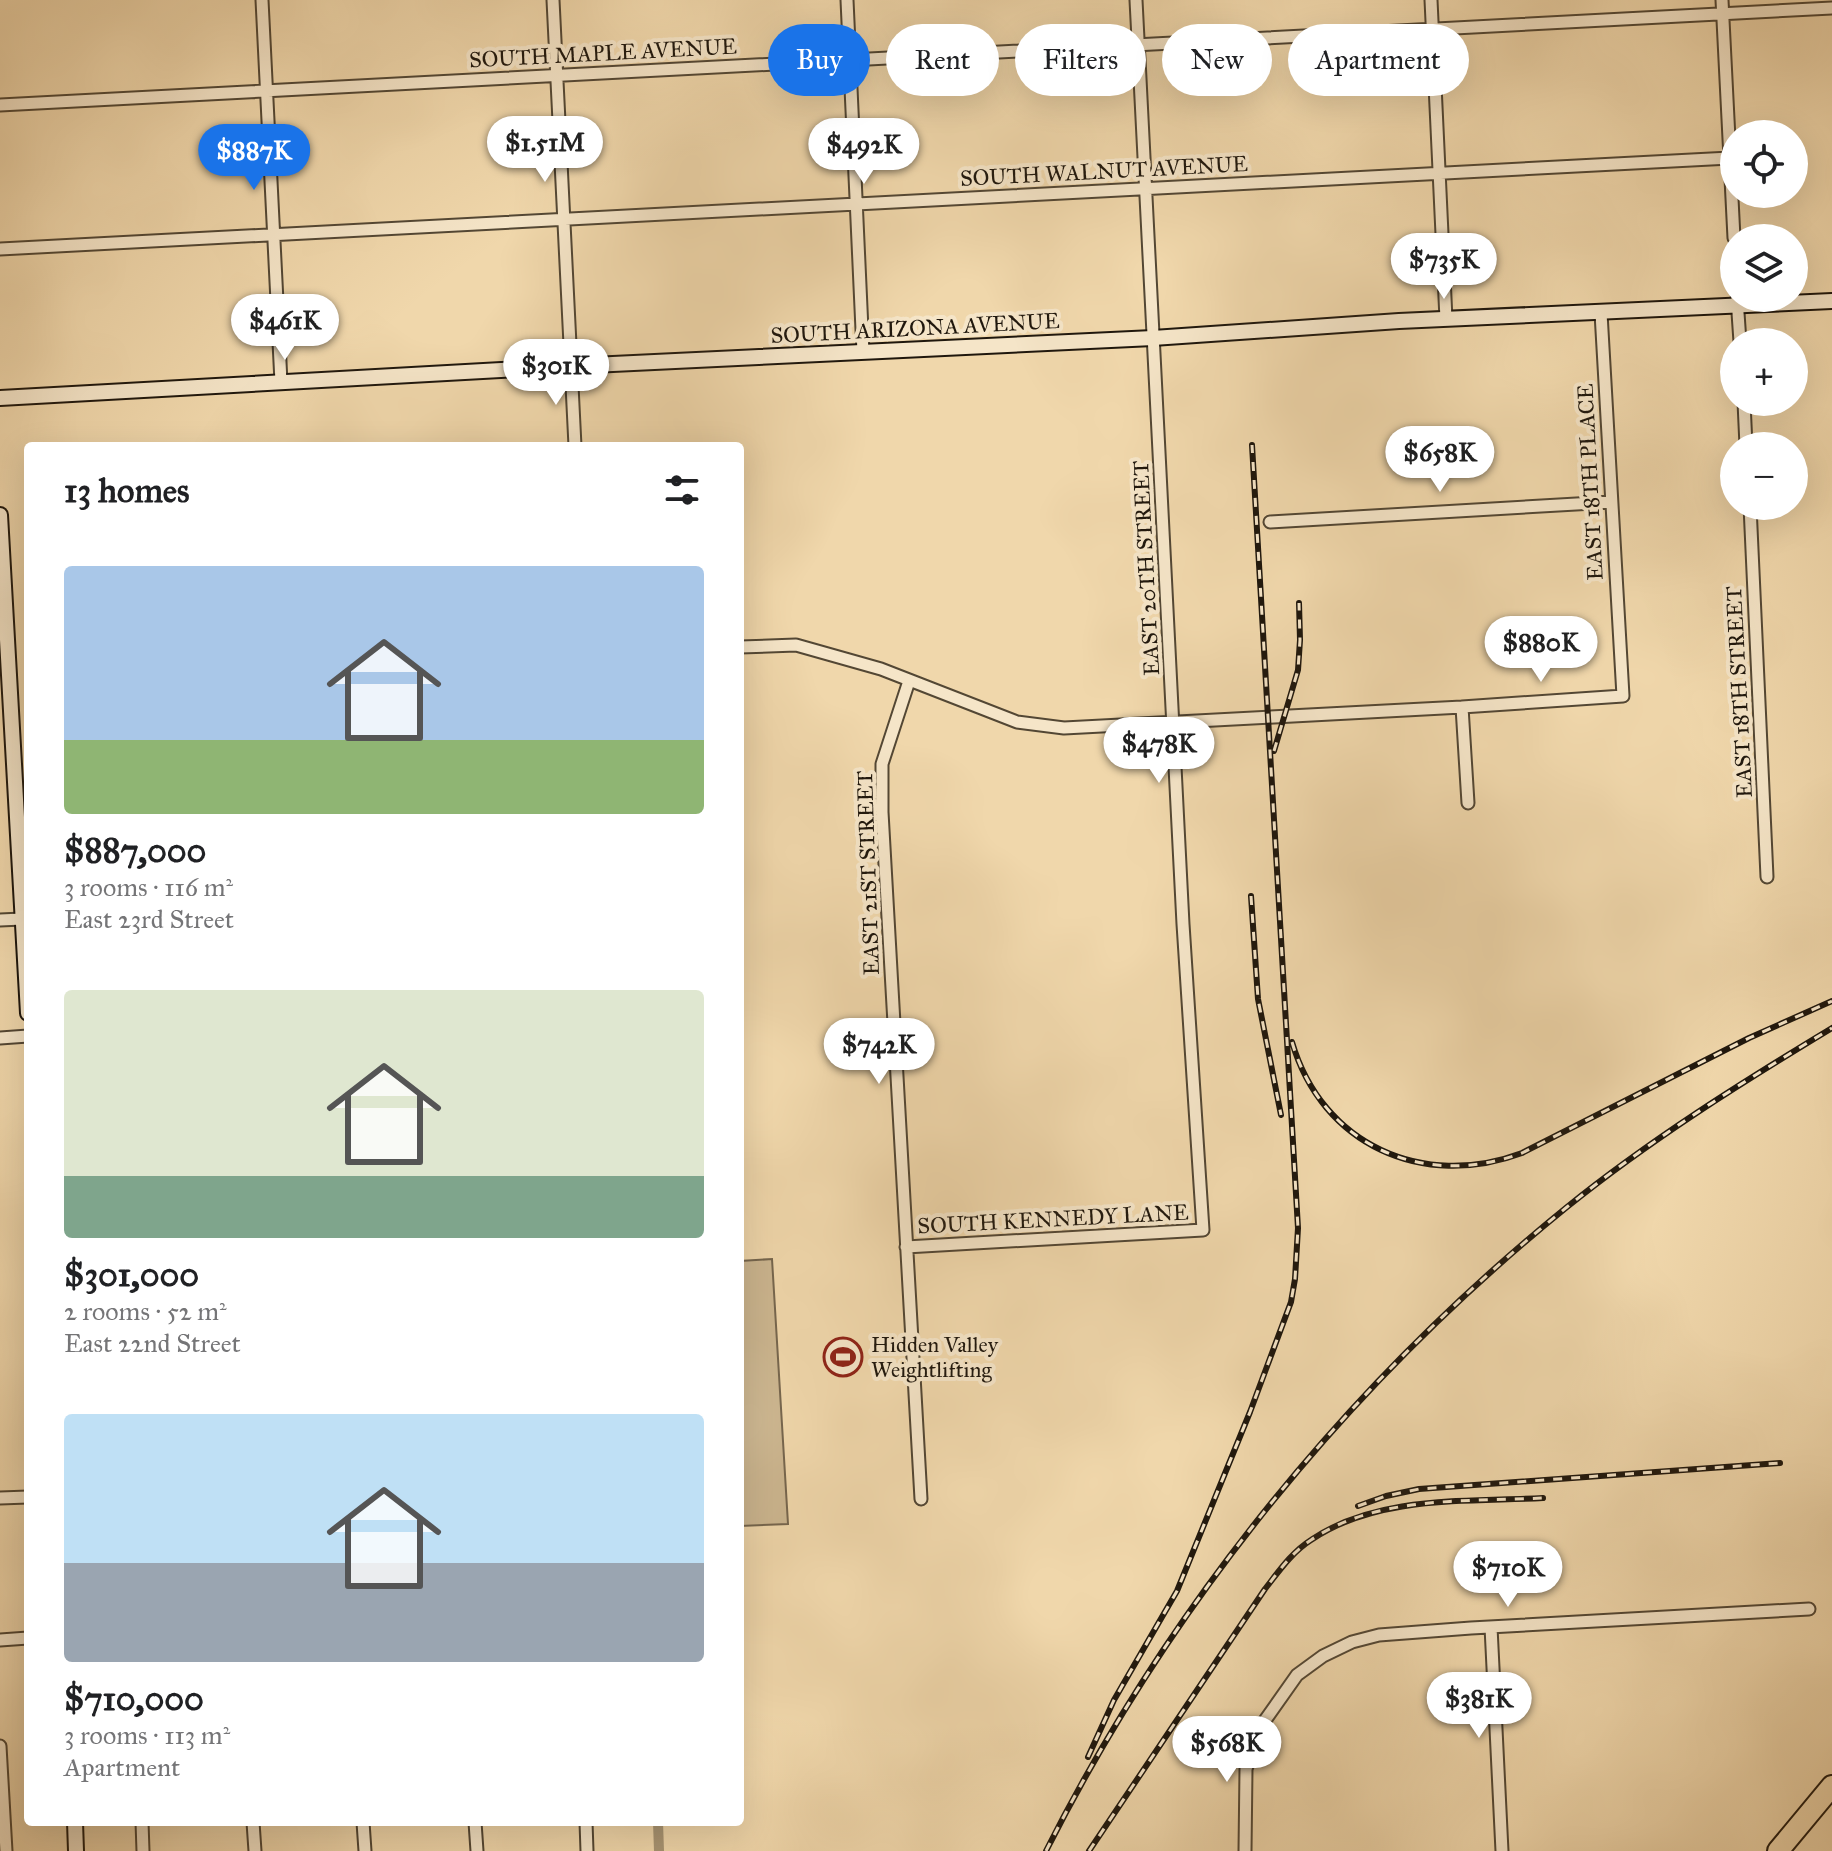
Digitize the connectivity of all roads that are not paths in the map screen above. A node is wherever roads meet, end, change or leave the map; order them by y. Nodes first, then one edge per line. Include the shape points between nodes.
1 (262, 0) edge
2 (553, 0) edge
3 (847, 0) edge
4 (1136, 0) edge
5 (1431, 0) edge
6 (1722, 0) edge
7 (1832, 8) edge
8 (1722, 14) junction
9 (848, 24) edge
10 (1137, 24) edge
11 (1432, 24) edge
12 (1469, 27) edge
13 (1288, 37) edge
14 (1146, 45) edge
15 (1015, 51) edge
16 (870, 59) edge
17 (768, 64) edge
18 (557, 76) junction
19 (266, 91) junction
20 (852, 96) edge
21 (1141, 96) edge
22 (1435, 96) edge
23 (0, 105) edge
24 (1728, 120) edge
25 (1720, 159) edge
26 (1439, 174) junction
27 (1146, 189) junction
28 (858, 204) junction
29 (564, 220) junction
30 (273, 235) junction
31 (0, 249) edge
32 (1808, 301) edge
33 (1832, 301) edge
34 (1720, 303) edge
35 (1601, 313) junction
36 (1446, 319) junction
37 (1153, 338) junction
38 (863, 352) junction
39 (571, 366) junction
40 (281, 382) junction
41 (0, 398) edge
42 (575, 442) edge
43 (1611, 502) junction
44 (0, 515) edge
45 (1751, 520) edge
46 (1270, 522) dead end
47 (744, 647) edge
48 (909, 681) junction
49 (1462, 707) junction
50 (1174, 721) junction
51 (1468, 803) dead end
52 (1767, 877) dead end
53 (22, 919) junction
54 (0, 920) edge
55 (24, 950) edge
56 (24, 1036) edge
57 (0, 1038) edge
58 (1203, 1230) joint
59 (906, 1247) junction
60 (24, 1497) edge
61 (0, 1498) edge
62 (921, 1499) dead end
63 (1809, 1609) dead end
64 (1491, 1627) junction
65 (24, 1638) edge
66 (0, 1640) edge
67 (0, 1746) edge
68 (1832, 1786) edge
69 (75, 1826) edge
70 (142, 1826) edge
71 (253, 1826) edge
72 (363, 1826) edge
73 (475, 1826) edge
74 (586, 1826) edge
75 (6, 1851) edge
76 (76, 1851) edge
77 (143, 1851) edge
78 (255, 1851) edge
79 (365, 1851) edge
80 (477, 1851) edge
81 (587, 1851) edge
82 (1245, 1851) edge
83 (1502, 1851) edge
84 (1778, 1851) edge

1 - 19 street
2 - 18 street
3 - 9 street
4 - 10 street, EAST 20TH STREET
5 - 11 street
6 - 8 street
7 - 8 street, SOUTH MAPLE AVENUE
8 - 12 street, SOUTH MAPLE AVENUE
8 - 24 street
13 - 14 street, SOUTH MAPLE AVENUE
15 - 16 street, SOUTH MAPLE AVENUE
17 - 18 street, SOUTH MAPLE AVENUE
18 - 19 street, SOUTH MAPLE AVENUE
18 - 29 street
19 - 23 street, SOUTH MAPLE AVENUE
19 - 30 street
20 - 28 street
21 - 27 street, EAST 20TH STREET
22 - 26 street
25 - 26 street, SOUTH WALNUT AVENUE
26 - 27 street, SOUTH WALNUT AVENUE
26 - 36 street
27 - 28 street, SOUTH WALNUT AVENUE
27 - 37 street, EAST 20TH STREET
28 - 29 street, SOUTH WALNUT AVENUE
28 - 38 street
29 - 30 street, SOUTH WALNUT AVENUE
29 - 39 street
30 - 31 street, SOUTH WALNUT AVENUE
30 - 40 street
32 - 33 street, SOUTH ARIZONA AVENUE
34 - 35 street, SOUTH ARIZONA AVENUE
35 - 36 street, SOUTH ARIZONA AVENUE
35 - 43 street, EAST 18TH PLACE
36 - 37 street, SOUTH ARIZONA AVENUE
37 - 38 street, SOUTH ARIZONA AVENUE
37 - 50 street, EAST 20TH STREET
38 - 39 street, SOUTH ARIZONA AVENUE
39 - 40 street, SOUTH ARIZONA AVENUE
39 - 42 street
40 - 41 street, SOUTH ARIZONA AVENUE
43 - 46 street
43 - 49 street, EAST 18TH PLACE via 1623,696
44 - 53 street
45 - 52 street, EAST 18TH STREET
47 - 48 street via 796,645
48 - 50 street via 1017,722 1064,728
48 - 59 street, EAST 21ST STREET via 882,764
49 - 50 street
49 - 51 street
50 - 58 street, EAST 20TH STREET
53 - 54 street
53 - 55 street
56 - 57 street
58 - 59 street, SOUTH KENNEDY LANE
59 - 62 street, EAST 21ST STREET
60 - 61 street
63 - 64 street
64 - 82 street via 1379,1635 1323,1656 1297,1675 1261,1726 1246,1769
64 - 83 street
65 - 66 street
67 - 75 street
68 - 84 highway
69 - 76 street
70 - 77 street
71 - 78 street
72 - 79 street
73 - 80 street
74 - 81 street

